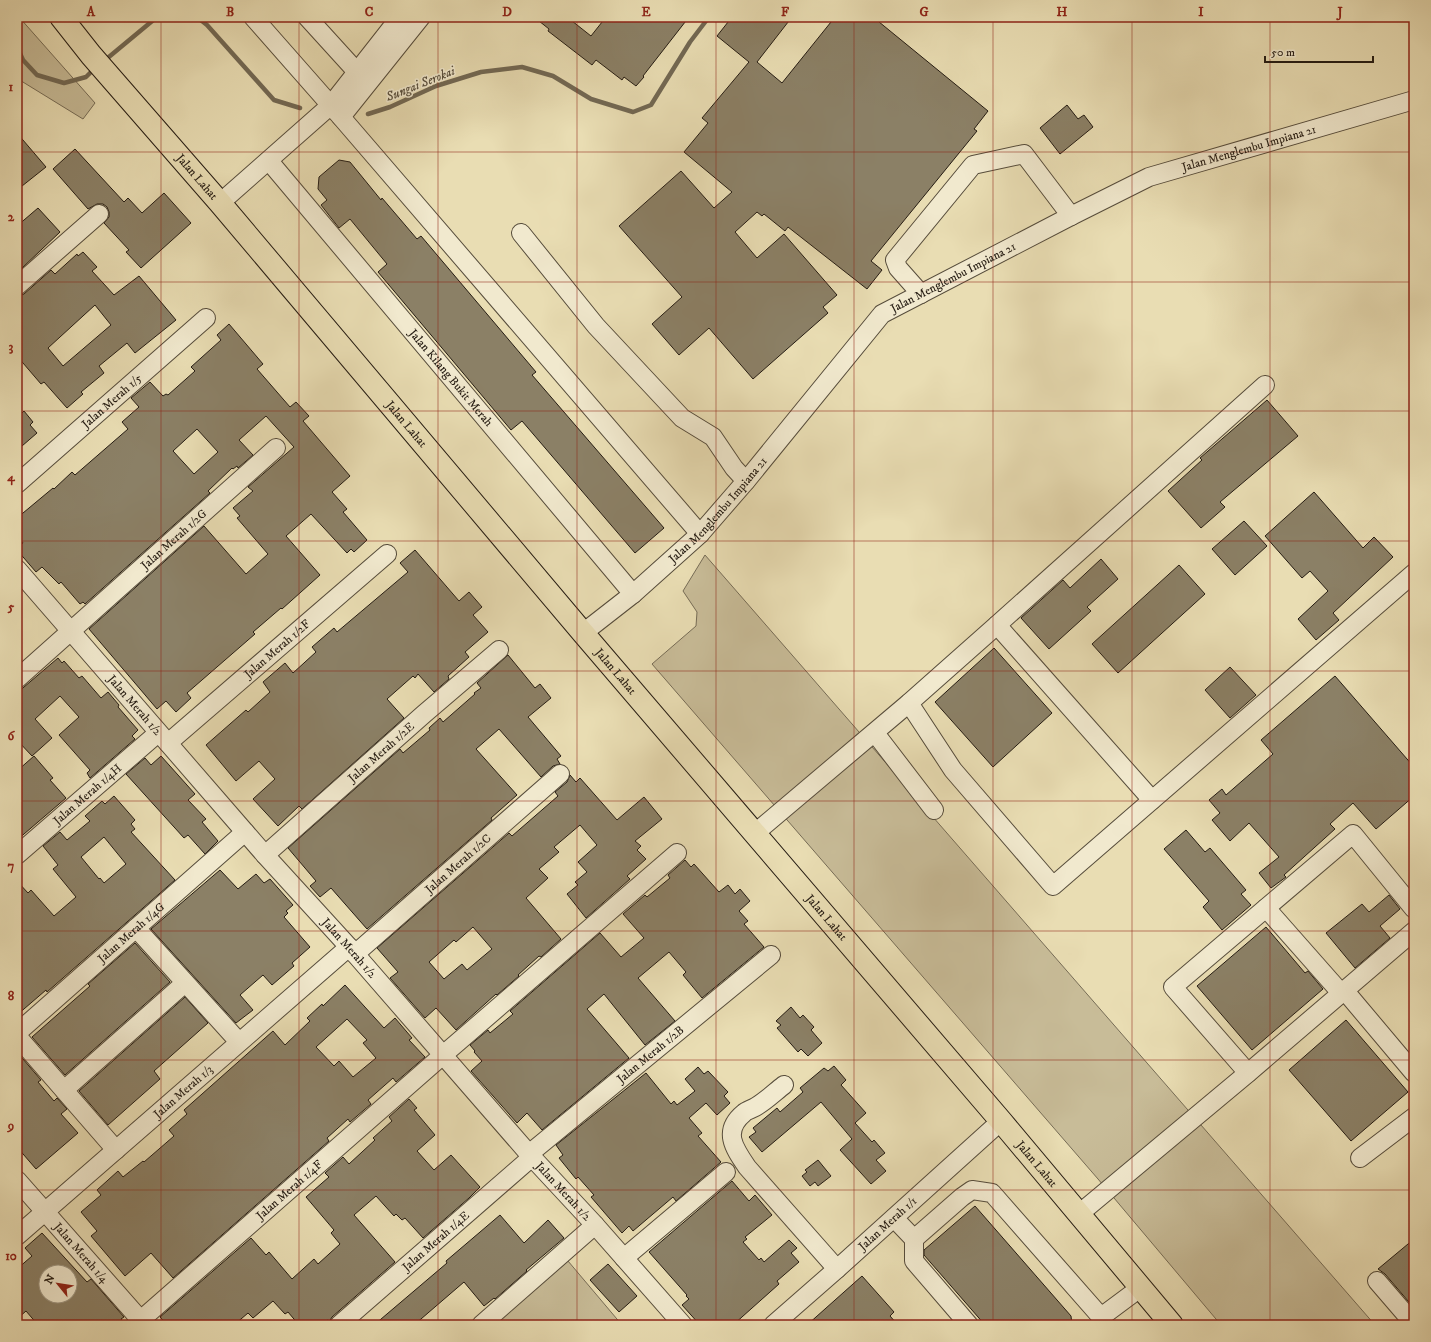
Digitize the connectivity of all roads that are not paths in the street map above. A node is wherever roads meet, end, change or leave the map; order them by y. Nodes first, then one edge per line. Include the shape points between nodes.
1 (253, 17) edge
2 (307, 17) edge
3 (400, 17) edge
4 (421, 17) edge
5 (66, 19) edge
6 (357, 72) junction
7 (1414, 100) edge
8 (336, 111) junction
9 (269, 161) junction
10 (220, 203) junction
11 (99, 214) dead end
12 (1070, 216) junction
13 (521, 234) dead end
14 (17, 286) edge
15 (921, 294) junction
16 (206, 318) dead end
17 (1265, 385) dead end
18 (276, 448) dead end
19 (746, 481) junction
20 (17, 484) edge
21 (700, 534) junction
22 (387, 554) dead end
23 (17, 569) edge
24 (1414, 573) edge
25 (633, 594) junction
26 (997, 625) junction
27 (72, 631) junction
28 (582, 633) junction
29 (499, 650) dead end
30 (17, 679) edge
31 (910, 703) junction
32 (875, 732) junction
33 (163, 738) junction
34 (560, 774) dead end
35 (1152, 800) junction
36 (934, 810) dead end
37 (245, 832) junction
38 (754, 834) junction
39 (677, 853) dead end
40 (265, 855) junction
41 (17, 856) edge
42 (1266, 908) junction
43 (1414, 909) edge
44 (136, 928) junction
45 (1414, 931) edge
46 (352, 950) junction
47 (771, 955) dead end
48 (185, 983) junction
49 (1343, 992) junction
50 (17, 1034) edge
51 (239, 1042) junction
52 (443, 1055) junction
53 (1248, 1073) junction
54 (1414, 1073) edge
55 (784, 1085) dead end
56 (64, 1090) junction
57 (1414, 1116) edge
58 (1001, 1121) junction
59 (116, 1150) junction
60 (531, 1156) junction
61 (1360, 1158) dead end
62 (726, 1172) dead end
63 (17, 1180) edge
64 (45, 1212) junction
65 (1078, 1214) junction
66 (894, 1218) junction
67 (595, 1226) junction
68 (17, 1236) edge
69 (914, 1239) junction
70 (624, 1258) junction
71 (837, 1269) junction
72 (1377, 1281) dead end
73 (1140, 1288) junction
74 (1098, 1321) edge
75 (140, 1323) edge
76 (1414, 1324) edge
77 (339, 1325) edge
78 (481, 1325) edge
79 (683, 1325) edge
80 (773, 1325) edge
81 (969, 1325) edge
82 (1172, 1325) edge

1 - 8 street
2 - 6 street
3 - 6 street
4 - 8 street
5 - 10 main road, Jalan Lahat via 91,55
6 - 8 street
7 - 12 street, Jalan Menglembu Impiana 21 via 1149,177
8 - 9 street
8 - 21 street
9 - 10 street
9 - 25 street, Jalan Kilang Bukit Merah
10 - 28 main road, Jalan Lahat
11 - 14 street
12 - 15 street, Jalan Menglembu Impiana 21
12 - 15 street via 1024,154 973,165 895,260 898,268
13 - 19 street via 596,326 682,418 713,438
15 - 19 street, Jalan Menglembu Impiana 21 via 882,314
16 - 20 street, Jalan Merah 1/5
17 - 26 street
18 - 27 street, Jalan Merah 1/2G
19 - 21 street, Jalan Menglembu Impiana 21
21 - 25 street, Jalan Menglembu Impiana 21
22 - 33 street, Jalan Merah 1/2F
23 - 27 street, Jalan Merah 1/2
24 - 35 street
25 - 28 street, Jalan Menglembu Impiana 21
26 - 31 street
26 - 35 street
27 - 30 street, Jalan Merah 1/2G
27 - 33 street, Jalan Merah 1/2
28 - 38 main road, Jalan Lahat
29 - 40 street, Jalan Merah 1/2E
31 - 32 street
31 - 35 street via 953,770 1053,886
32 - 36 street
32 - 38 street
33 - 37 street, Jalan Merah 1/2
33 - 41 street, Jalan Merah 1/4H
34 - 46 street, Jalan Merah 1/2C
37 - 40 street, Jalan Merah 1/2
37 - 44 street, Jalan Merah 1/4G
38 - 58 main road, Jalan Lahat
39 - 52 street
40 - 46 street, Jalan Merah 1/2
42 - 43 street via 1353,834
42 - 49 street
42 - 53 street via 1173,987
44 - 48 street
44 - 50 street, Jalan Merah 1/4G
45 - 49 street
46 - 51 street, Jalan Merah 1/3
46 - 52 street, Jalan Merah 1/2
47 - 60 street, Jalan Merah 1/2B
48 - 51 street
48 - 56 street
49 - 53 street
49 - 54 street
50 - 56 street
51 - 59 street, Jalan Merah 1/3
52 - 60 street, Jalan Merah 1/2
52 - 75 street, Jalan Merah 1/4F
53 - 65 street
55 - 71 street via 744,1113 733,1126 731,1136 735,1149 747,1167
56 - 59 street
57 - 61 street
58 - 65 main road, Jalan Lahat
58 - 66 street, Jalan Merah 1/1
59 - 64 street, Jalan Merah 1/3
60 - 67 street, Jalan Merah 1/2
60 - 77 street, Jalan Merah 1/4E
62 - 70 street
63 - 64 street, Jalan Merah 1/4
64 - 68 street, Jalan Merah 1/3
64 - 75 street, Jalan Merah 1/4
65 - 73 main road, Jalan Lahat
66 - 69 street
66 - 71 street, Jalan Merah 1/1
67 - 70 street, Jalan Merah 1/2
67 - 78 street
69 - 74 street via 972,1190 992,1193
69 - 81 street via 914,1261
70 - 79 street, Jalan Merah 1/2
71 - 80 street, Jalan Merah 1/1
72 - 76 street
73 - 74 street
73 - 82 main road, Jalan Lahat

